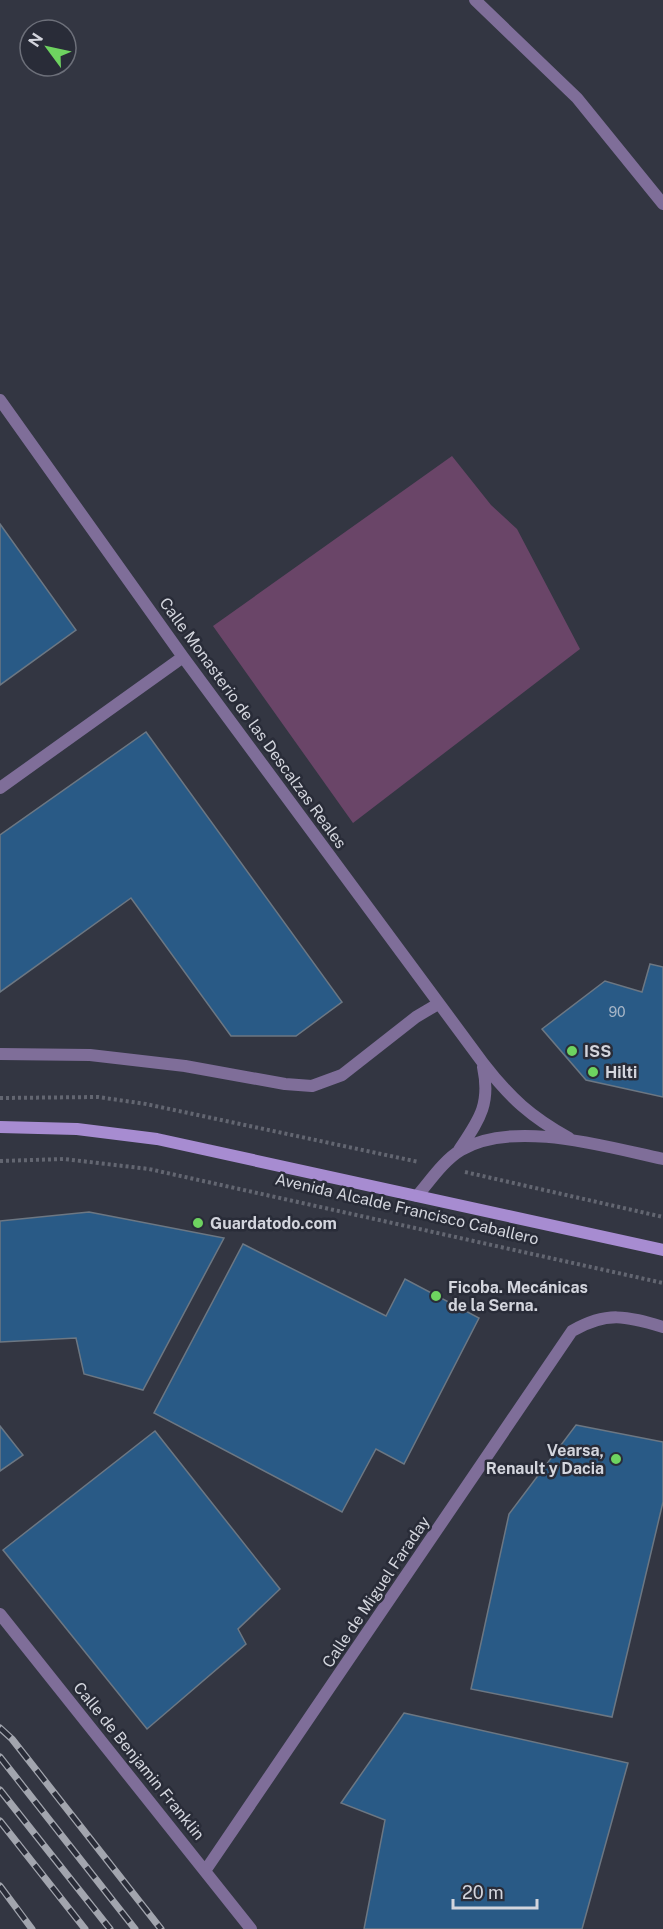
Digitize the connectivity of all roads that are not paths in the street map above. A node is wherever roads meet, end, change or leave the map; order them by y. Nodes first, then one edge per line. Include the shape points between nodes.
1 (475, 0) edge
2 (663, 204) edge
3 (0, 400) edge
4 (183, 657) junction
5 (0, 788) edge
6 (438, 1004) junction
7 (0, 1054) edge
8 (483, 1063) junction
9 (0, 1128) edge
10 (569, 1138) junction
11 (459, 1150) junction
12 (663, 1159) edge
13 (417, 1196) junction
14 (663, 1250) edge
15 (663, 1327) edge
16 (0, 1614) edge
17 (206, 1871) junction
18 (251, 1929) edge

1 - 2 street via 577,99
3 - 4 street, Calle Monasterio de las Descalzas Reales
4 - 5 street
4 - 6 street, Calle Monasterio de las Descalzas Reales
6 - 7 street via 342,1075 312,1086 114,1058
6 - 8 street, Calle Monasterio de las Descalzas Reales
8 - 10 street, Calle Monasterio de las Descalzas Reales via 536,1120
8 - 11 street, Calle Monasterio de las Descalzas Reales via 485,1106
9 - 13 main road, Avenida Alcalde Francisco Caballero via 77,1129 157,1139
10 - 11 street via 510,1137
10 - 12 street
11 - 13 street, Avenida Alcalde Francisco Caballero
13 - 14 main road, Avenida Alcalde Francisco Caballero
15 - 17 street, Calle de Miguel Faraday via 618,1316 586,1323 572,1331
16 - 17 street, Calle de Benjamin Franklin
17 - 18 street, Calle de Benjamin Franklin

